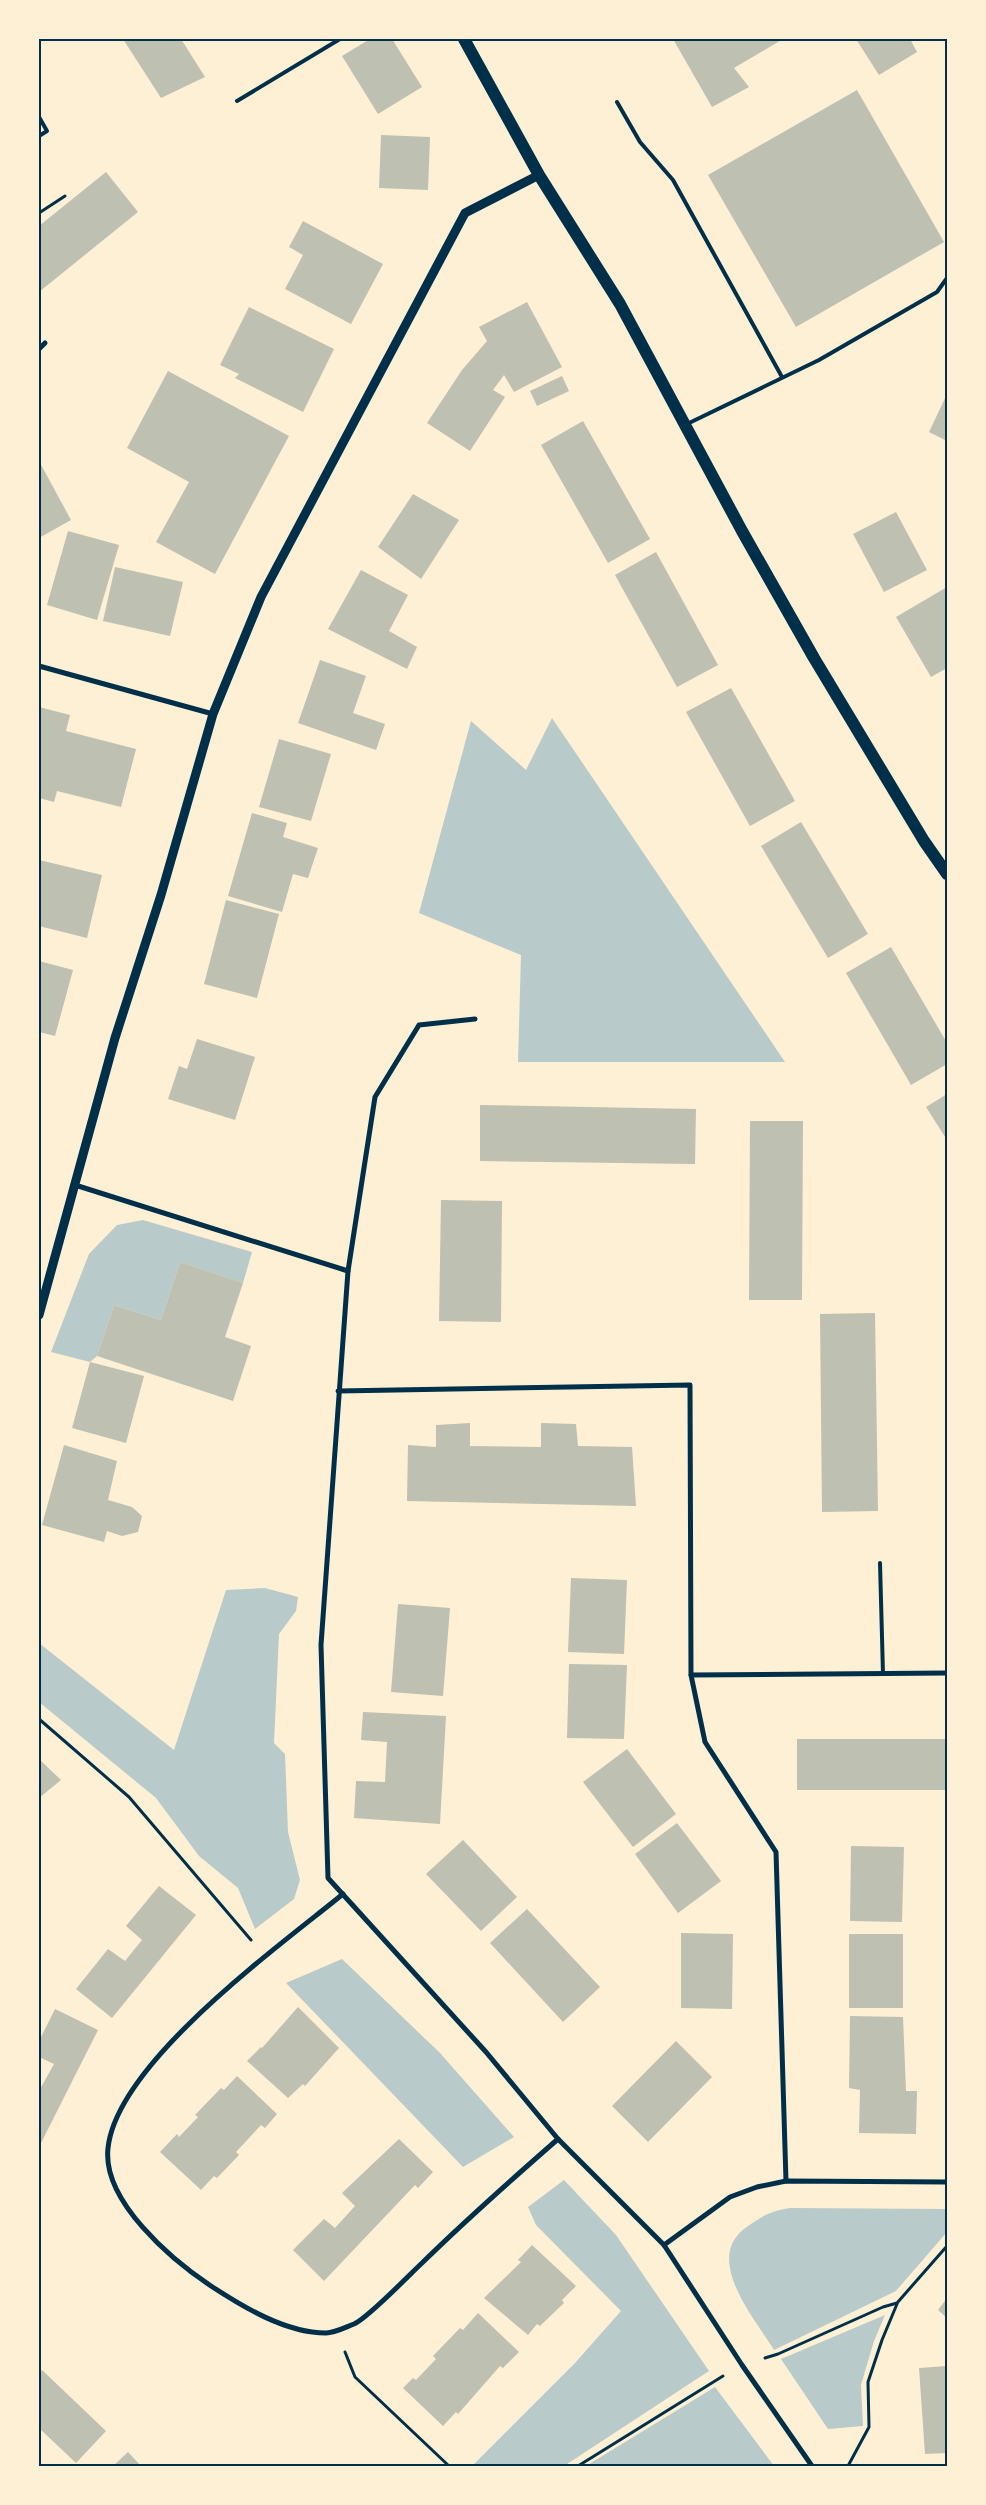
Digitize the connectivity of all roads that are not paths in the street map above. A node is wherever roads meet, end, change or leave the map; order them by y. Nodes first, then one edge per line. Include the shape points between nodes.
1 (340, 39) edge
2 (464, 39) edge
3 (237, 101) dead end
4 (617, 102) dead end
5 (39, 116) edge
6 (39, 136) edge
7 (539, 176) junction
8 (947, 278) edge
9 (45, 343) dead end
10 (39, 349) edge
11 (782, 378) junction
12 (685, 424) junction
13 (39, 666) edge
14 (213, 714) junction
15 (947, 874) edge
16 (475, 1019) dead end
17 (75, 1185) junction
18 (348, 1271) junction
19 (39, 1315) edge
20 (338, 1391) junction
21 (880, 1563) dead end
22 (947, 1673) edge
23 (883, 1674) junction
24 (691, 1675) junction
25 (344, 1894) junction
26 (558, 2140) junction
27 (786, 2181) junction
28 (947, 2182) edge
29 (664, 2245) junction
30 (812, 2466) edge

1 - 3 lane
2 - 7 main road
4 - 11 lane via 640,142 673,180
5 - 6 lane via 48,131
7 - 12 main road via 620,304
7 - 14 street via 465,213 261,597
8 - 11 lane via 937,292
9 - 10 street
11 - 12 lane
12 - 15 main road via 814,658
13 - 14 street
14 - 17 street via 161,895 115,1038
16 - 18 street via 419,1026 375,1097
17 - 18 street
17 - 19 street
18 - 20 street
20 - 24 street via 690,1385
20 - 25 street via 321,1646 328,1878
21 - 23 lane
22 - 23 street
23 - 24 street
24 - 27 street via 705,1742 776,1852
25 - 26 street via 486,2052
25 - 26 street via 223,1994 157,2057 135,2084 116,2116 108,2149 111,2178 127,2207 153,2237 185,2269 253,2310 293,2327 328,2333 358,2323 480,2207
26 - 29 street
27 - 28 street
27 - 29 street via 730,2197
29 - 30 street

